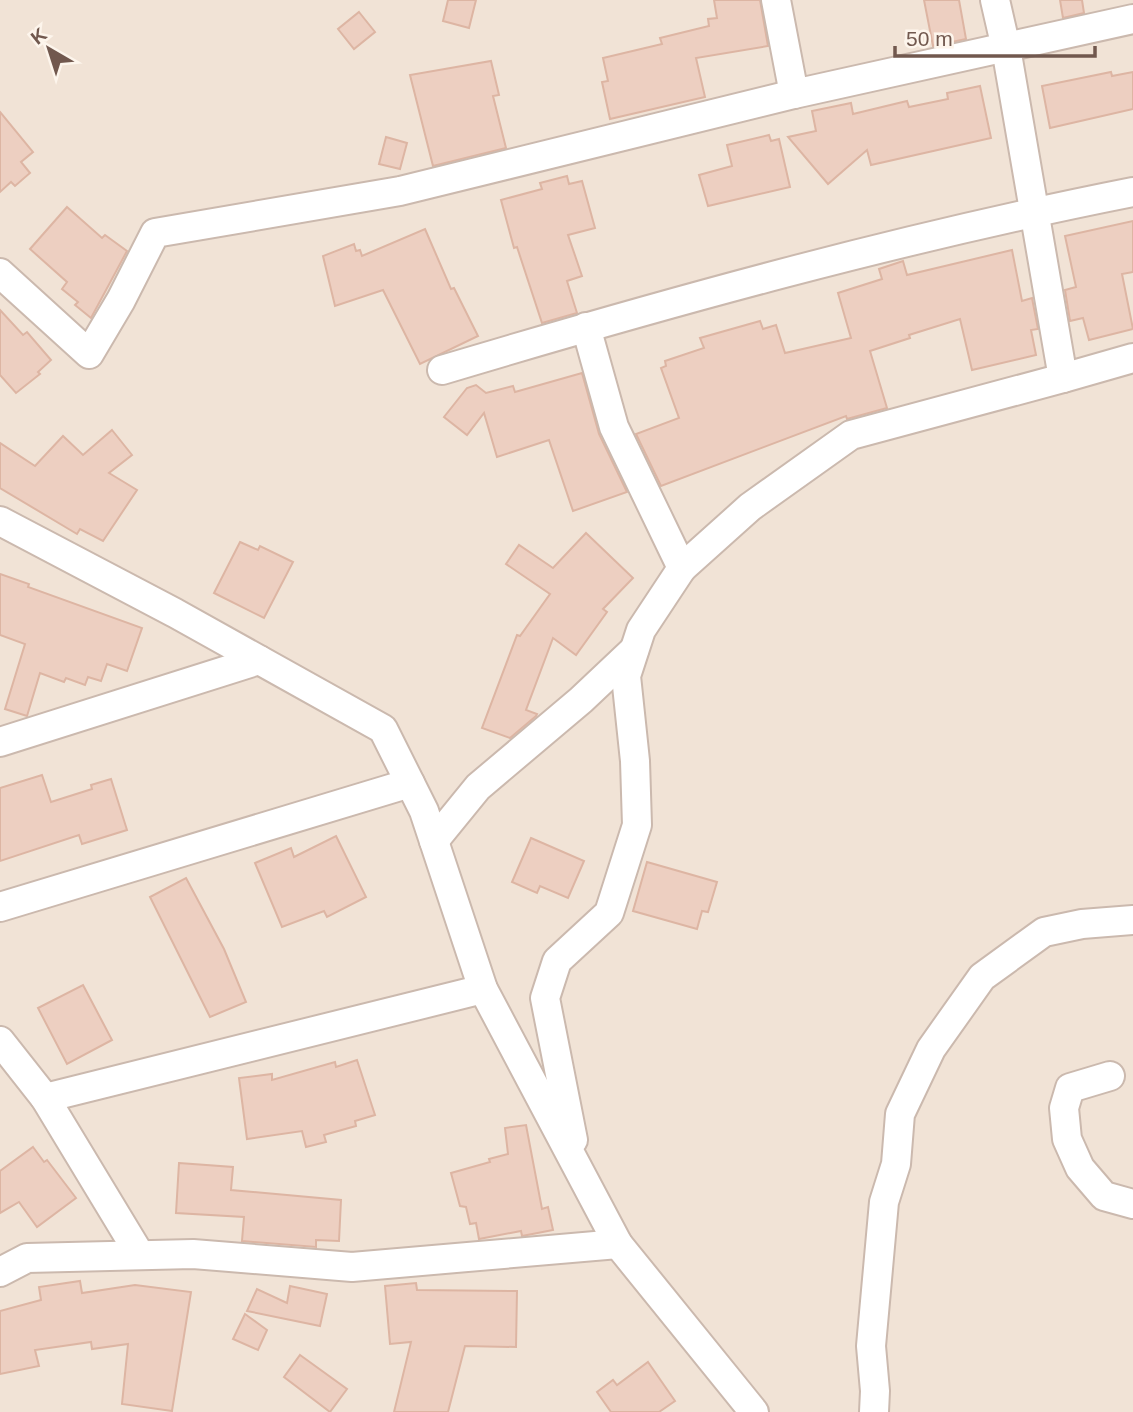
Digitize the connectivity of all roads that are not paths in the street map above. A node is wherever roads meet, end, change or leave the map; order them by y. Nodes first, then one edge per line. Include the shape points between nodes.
1 (776, 0) edge
2 (995, 0) edge
3 (1133, 19) edge
4 (1006, 48) junction
5 (794, 94) junction
6 (1133, 192) edge
7 (1034, 212) junction
8 (0, 273) edge
9 (586, 327) junction
10 (1133, 358) edge
11 (442, 370) dead end
12 (1063, 378) junction
13 (0, 521) edge
14 (682, 568) junction
15 (635, 649) junction
16 (259, 660) junction
17 (0, 742) edge
18 (410, 783) junction
19 (434, 841) junction
20 (0, 907) edge
21 (1133, 920) edge
22 (483, 989) junction
23 (0, 1041) edge
24 (1110, 1076) dead end
25 (45, 1098) junction
26 (579, 1171) junction
27 (1133, 1204) edge
28 (618, 1244) junction
29 (140, 1255) junction
30 (0, 1272) edge
31 (754, 1412) edge
32 (874, 1412) edge

1 - 5 street
2 - 4 street
3 - 4 street
4 - 5 street
4 - 7 street
5 - 8 street via 400,191 155,233 89,354
6 - 7 street
7 - 9 street
7 - 12 street
9 - 11 street
9 - 14 street via 614,427
10 - 12 street
12 - 14 street via 851,435 750,507
13 - 16 street
14 - 15 street via 640,630
15 - 19 street via 478,787
15 - 26 street via 626,676 637,825 609,913 557,961 545,998
16 - 17 street
16 - 18 street via 383,729
18 - 19 street
18 - 20 street
19 - 22 street
21 - 32 street via 1044,932 982,977 931,1049 901,1114 896,1164 884,1202 871,1346
22 - 25 street
22 - 26 street
23 - 25 street
24 - 27 street via 1070,1088 1064,1108 1067,1139 1080,1168 1104,1196
25 - 29 street
26 - 28 street
28 - 29 street via 352,1267 193,1254
28 - 31 street
29 - 30 street via 27,1258

